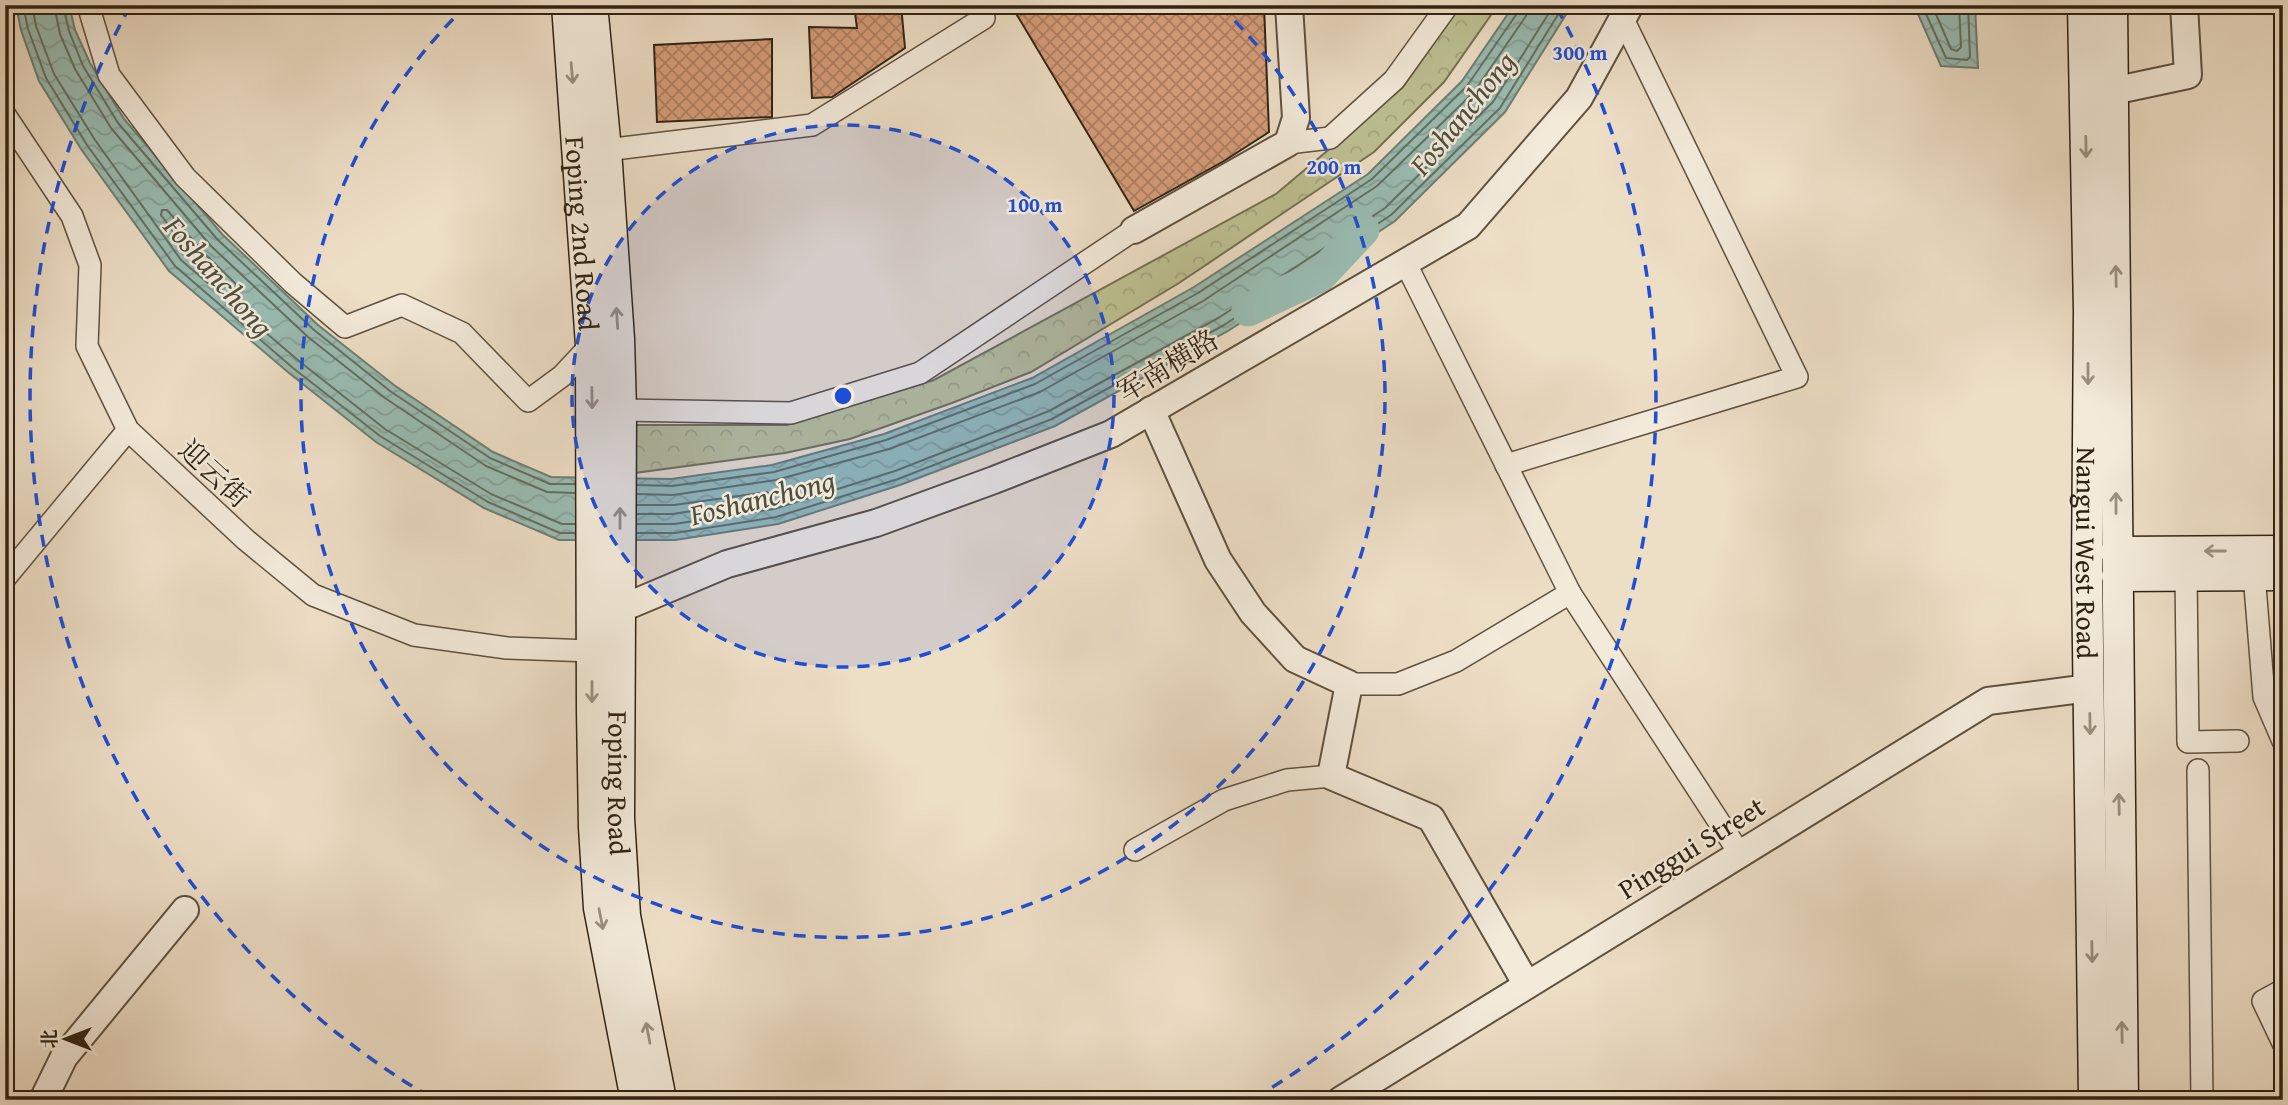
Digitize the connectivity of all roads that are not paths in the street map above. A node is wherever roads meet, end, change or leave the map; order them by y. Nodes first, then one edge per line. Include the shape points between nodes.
1 (88, 5) edge
2 (567, 5) edge
3 (592, 5) edge
4 (976, 5) edge
5 (1289, 5) edge
6 (1448, 5) edge
7 (2083, 5) edge
8 (2112, 5) edge
9 (2184, 5) edge
10 (1626, 12) edge
11 (2099, 94) junction
12 (5, 115) edge
13 (1288, 143) junction
14 (606, 150) junction
15 (1134, 230) joint
16 (1405, 262) junction
17 (591, 345) junction
18 (621, 411) junction
19 (1151, 411) junction
20 (128, 430) junction
21 (607, 461) junction
22 (1506, 465) junction
23 (2283, 551) edge
24 (2253, 563) junction
25 (2117, 564) junction
26 (606, 575) junction
27 (2186, 575) junction
28 (2283, 575) edge
29 (5, 578) edge
30 (1570, 593) junction
31 (620, 609) junction
32 (591, 652) junction
33 (1349, 684) junction
34 (2089, 688) junction
35 (2238, 741) dead end
36 (2283, 741) edge
37 (2198, 770) dead end
38 (1331, 776) junction
39 (1135, 850) dead end
40 (1740, 854) junction
41 (185, 910) dead end
42 (1527, 985) junction
43 (2283, 990) edge
44 (2283, 1043) edge
45 (43, 1100) edge
46 (636, 1100) edge
47 (661, 1100) edge
48 (1341, 1100) edge
49 (2094, 1100) edge
50 (2123, 1100) edge
51 (2202, 1100) edge

1 - 17 street via 109,75 185,177 345,327 402,305 462,333 528,401 562,376
2 -> 17 main road, Foping 2nd Road
3 - 14 main road, Foping 2nd Road
4 - 14 street via 984,18 812,125
5 - 13 street via 1296,118
6 - 13 street via 1394,80 1330,138
7 - 11 main road, Nangui West Road
8 - 11 main road, Nangui West Road
9 - 11 street via 2188,75
10 - 16 street, 军南横路 via 1579,98 1468,226
10 - 22 street via 1797,377
25 -> 11 main road, Nangui West Road via 2117,313
11 -> 34 main road, Nangui West Road via 2088,311
12 - 20 street, 迎云街 via 72,216 90,265 87,345
13 - 15 street
18 -> 14 main road, Foping 2nd Road
15 - 18 street via 920,373 791,413
16 - 19 street, 军南横路
16 - 22 street
17 -> 21 main road, Foping 2nd Road
18 - 21 main road, Foping 2nd Road
19 - 31 street, 军南横路 via 1111,434 994,480 876,523 727,564
19 - 33 street via 1218,560 1252,613 1294,659
20 - 29 street
20 - 32 street, 迎云街 via 246,540 313,595 414,635 507,648
21 - 26 main road, Foping Road
22 - 30 street
23 - 24 main road
24 -> 25 main road
24 - 27 main road
24 - 28 main road
24 - 36 street via 2264,697
25 - 27 main road
50 -> 25 main road, Nangui West Road
26 - 31 main road, Foping Road
26 - 32 main road, Foping Road
27 - 35 street via 2188,742
30 - 33 street via 1457,661 1398,684
30 - 40 street
47 -> 31 main road, Foping Road via 625,916 619,818
32 -> 46 main road, Foping Road via 599,908
33 - 38 street
34 - 40 street, Pinggui Street via 1988,701
34 -> 49 main road, Nangui West Road
37 - 51 street
38 - 39 street via 1287,780 1224,800
38 - 42 street via 1431,818
40 - 42 street, Pinggui Street
41 - 45 street via 64,1057
42 - 48 street, Pinggui Street
43 - 44 street via 2263,1001

